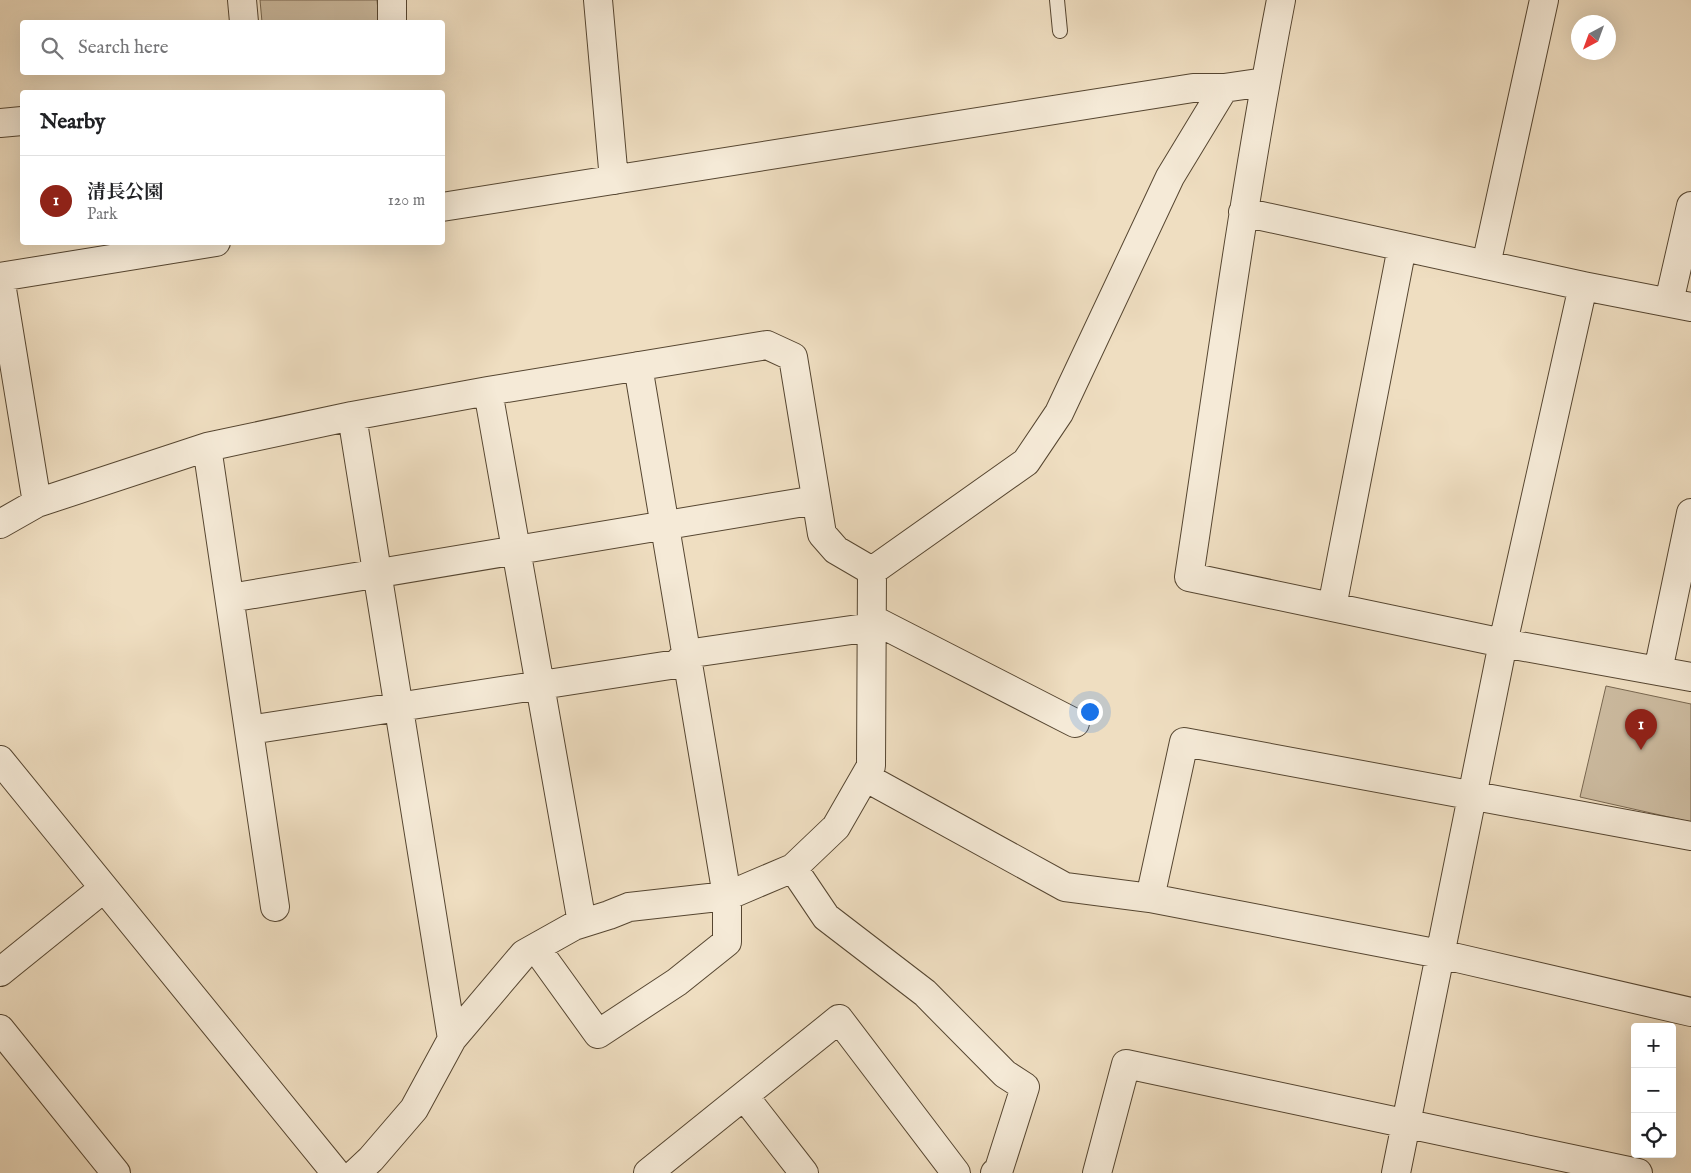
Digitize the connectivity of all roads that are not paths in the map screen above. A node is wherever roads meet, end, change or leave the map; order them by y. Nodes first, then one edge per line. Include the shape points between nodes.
1 (242, 0) edge
2 (392, 0) edge
3 (598, 0) edge
4 (1057, 0) edge
5 (1281, 0) edge
6 (1544, 0) edge
7 (244, 20) edge
8 (392, 20) edge
9 (1060, 31) dead end
10 (1265, 82) junction
11 (1224, 88) junction
12 (20, 121) edge
13 (0, 123) edge
14 (614, 180) junction
15 (1691, 206) edge
16 (445, 207) edge
17 (1243, 212) junction
18 (175, 246) edge
19 (1402, 247) junction
20 (1486, 265) junction
21 (1583, 286) junction
22 (1680, 305) edge
23 (638, 366) junction
24 (488, 390) junction
25 (352, 416) junction
26 (207, 447) junction
27 (816, 500) junction
28 (37, 503) junction
29 (1691, 513) edge
30 (0, 524) edge
31 (665, 526) junction
32 (516, 550) junction
33 (872, 571) junction
34 (378, 574) junction
35 (230, 598) junction
36 (1332, 607) junction
37 (872, 623) junction
38 (1504, 642) junction
39 (686, 654) junction
40 (1658, 671) junction
41 (1691, 677) edge
42 (540, 685) junction
43 (399, 707) junction
44 (1075, 723) dead end
45 (249, 730) junction
46 (0, 760) edge
47 (865, 777) junction
48 (1473, 796) junction
49 (1691, 836) edge
50 (793, 868) junction
51 (104, 888) junction
52 (727, 896) junction
53 (1150, 898) junction
54 (275, 907) dead end
55 (582, 923) junction
56 (536, 948) junction
57 (1440, 954) junction
58 (0, 972) edge
59 (1691, 1012) edge
60 (0, 1029) edge
61 (452, 1039) junction
62 (744, 1096) junction
63 (1406, 1124) junction
64 (370, 1168) edge
65 (116, 1173) edge
66 (336, 1173) edge
67 (648, 1173) edge
68 (804, 1173) edge
69 (956, 1173) edge
70 (995, 1173) edge
71 (1097, 1173) edge
72 (1396, 1173) edge
73 (1638, 1173) edge

1 - 7 street
2 - 8 street
3 - 14 street
4 - 9 lane
5 - 10 street
6 - 20 street
10 - 11 street
10 - 17 street
11 - 14 street via 1193,88
11 - 33 street via 1170,177 1059,413 1026,462
12 - 13 street
14 - 16 street
15 - 22 street
17 - 19 street
17 - 36 street via 1189,578
18 - 28 street via 0,277
19 - 20 street
19 - 36 street
20 - 21 street
21 - 22 street
21 - 38 street
23 - 24 street
23 - 27 street via 767,345 793,357
23 - 31 street
24 - 25 street
24 - 32 street
25 - 26 street
25 - 34 street
26 - 28 street
26 - 35 street
27 - 31 street
27 - 33 street via 822,534 836,550
28 - 30 street
29 - 40 street
31 - 32 street
31 - 39 street
32 - 34 street
32 - 42 street
33 - 37 street
34 - 35 street
34 - 43 street
35 - 45 street
36 - 38 street
37 - 39 street
37 - 44 street
37 - 47 street via 871,766
38 - 40 street
38 - 48 street
39 - 42 street via 677,664
39 - 52 street
40 - 41 street
42 - 43 street
42 - 55 street
43 - 45 street
43 - 61 street
45 - 54 street
46 - 51 street
47 - 50 street via 836,827
47 - 53 street via 1065,888
48 - 49 street
48 - 53 street via 1184,742
48 - 57 street
50 - 52 street
50 - 70 street via 826,917 926,993 1005,1074 1025,1087 998,1172
51 - 58 street
51 - 66 street
52 - 55 street via 629,907
52 - 56 street via 727,942 677,982 598,1034
53 - 57 street
55 - 56 street
56 - 61 street via 524,954
57 - 59 street
57 - 63 street
60 - 65 street
61 - 64 street via 414,1109
62 - 67 street
62 - 68 street
62 - 69 street via 839,1020
63 - 71 street via 1126,1064
63 - 72 street
63 - 73 street

